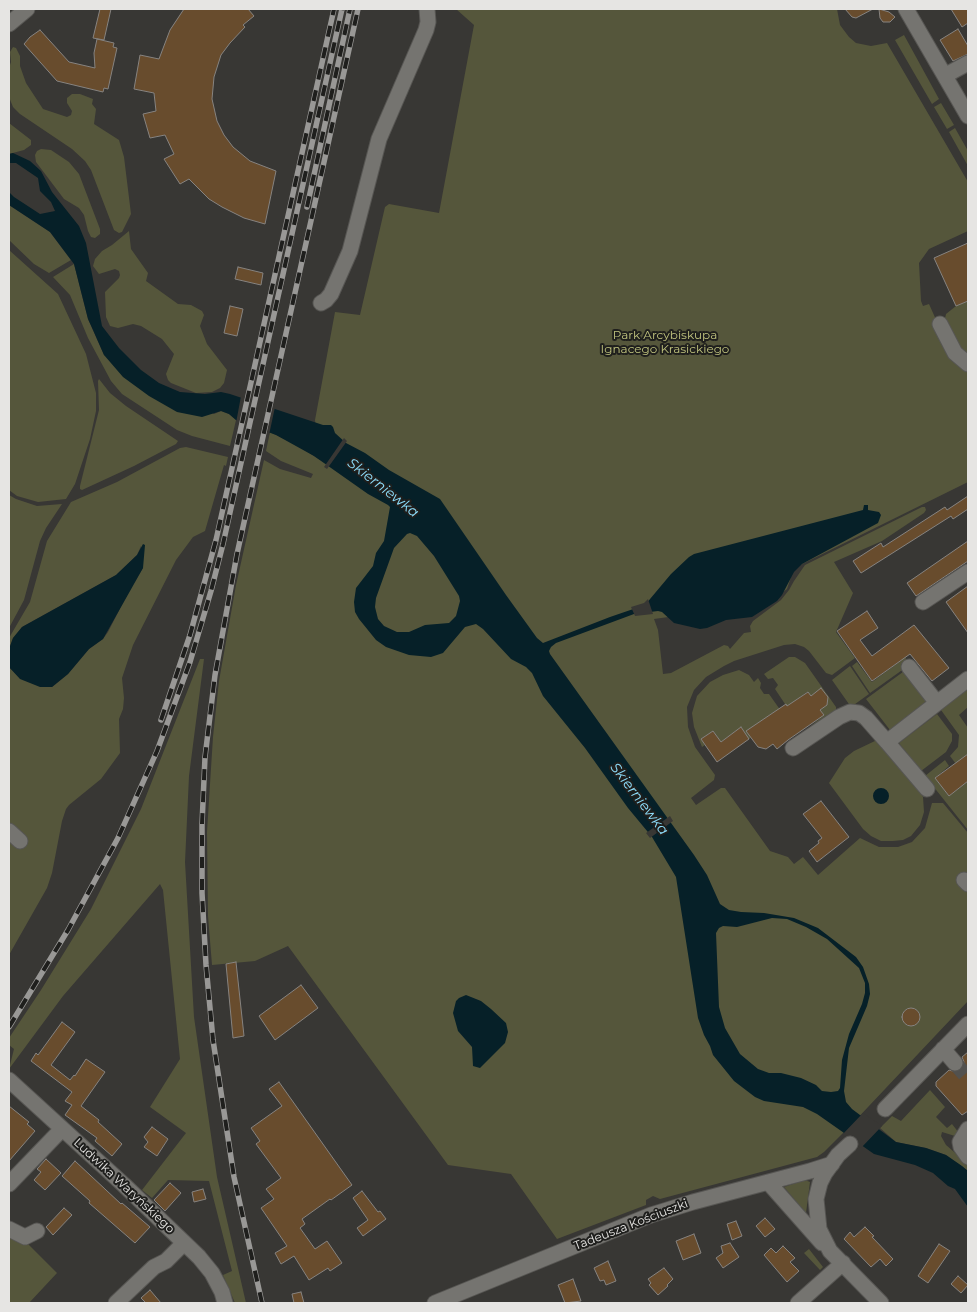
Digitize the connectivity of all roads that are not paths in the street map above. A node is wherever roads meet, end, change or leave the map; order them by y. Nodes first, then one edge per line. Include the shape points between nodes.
1 (27, 9) edge
2 (427, 9) edge
3 (906, 9) edge
4 (10, 20) edge
5 (968, 63) edge
6 (946, 75) junction
7 (968, 116) edge
8 (321, 303) dead end
9 (940, 324) dead end
10 (968, 364) edge
11 (968, 572) edge
12 (923, 602) dead end
13 (909, 666) dead end
14 (968, 678) edge
15 (937, 703) junction
16 (887, 742) junction
17 (793, 748) dead end
18 (927, 789) dead end
19 (968, 1024) edge
20 (943, 1050) junction
21 (955, 1064) tunnel mouth
22 (9, 1080) edge
23 (885, 1108) dead end
24 (62, 1129) junction
25 (968, 1129) edge
26 (850, 1144) dead end
27 (968, 1157) edge
28 (832, 1164) junction
29 (768, 1182) junction
30 (9, 1184) edge
31 (9, 1229) edge
32 (37, 1230) dead end
33 (184, 1243) junction
34 (830, 1251) junction
35 (843, 1263) junction
36 (116, 1303) edge
37 (226, 1303) edge
38 (435, 1303) edge
39 (798, 1303) edge
40 (881, 1303) edge

1 - 4 street
2 - 8 street via 426,30 379,139 350,251 331,294
3 - 6 street
5 - 6 street
6 - 7 street
9 - 10 street via 955,353
11 - 12 street
13 - 15 street
14 - 15 street
15 - 16 street
16 - 17 street via 866,718 850,712
16 - 18 street
19 - 20 street
20 - 21 street
20 - 23 street
22 - 24 street, Ludwika Waryńskiego
24 - 30 street
24 - 33 street, Ludwika Waryńskiego
25 - 27 street via 960,1142
26 - 28 street
28 - 29 street, Tadeusza Kościuszki
28 - 34 street via 820,1183 816,1199 819,1229
29 - 34 street
29 - 38 street, Tadeusza Kościuszki via 651,1215
31 - 32 street via 25,1237
33 - 36 street
33 - 37 street, Ludwika Waryńskiego via 212,1273
34 - 35 street
35 - 39 street
35 - 40 street

